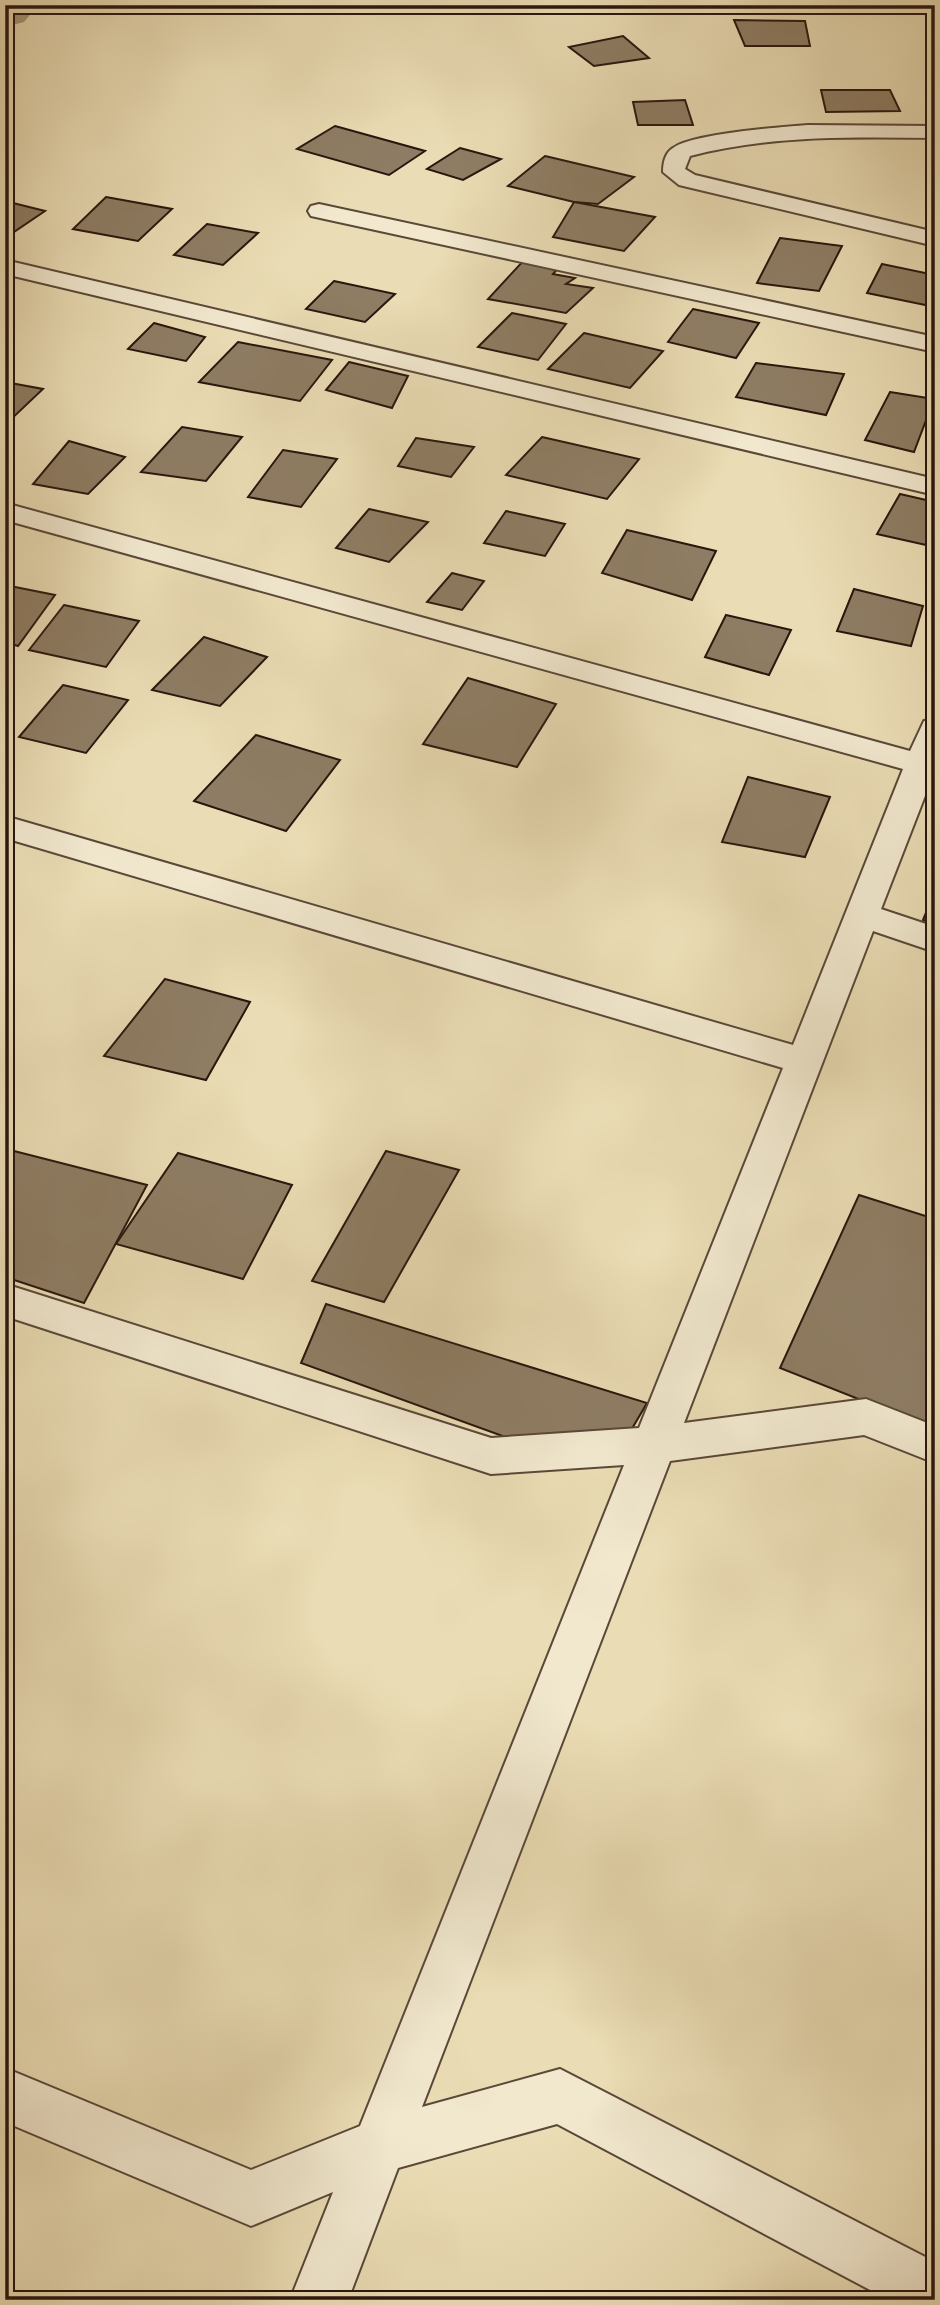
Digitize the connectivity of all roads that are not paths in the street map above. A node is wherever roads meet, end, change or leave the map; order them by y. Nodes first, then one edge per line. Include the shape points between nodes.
1 (935, 132) edge
2 (319, 211) dead end
3 (935, 239) edge
4 (5, 267) edge
5 (935, 345) edge
6 (935, 487) edge
7 (5, 511) edge
8 (928, 746) edge
9 (5, 827) edge
10 (861, 915) junction
11 (935, 940) edge
12 (804, 1061) junction
13 (5, 1300) edge
14 (654, 1445) junction
15 (935, 1445) edge
16 (5, 2095) edge
17 (379, 2146) junction
18 (935, 2293) edge
19 (319, 2300) edge

1 - 3 street via 787,131 682,151 674,163 674,172 687,180
2 - 5 street
4 - 6 street
7 - 8 street
8 - 10 street
9 - 12 street
10 - 11 street
10 - 12 street
12 - 14 street
13 - 14 street via 491,1456
14 - 15 street via 866,1417
14 - 17 street
16 - 17 street via 251,2198
17 - 18 street via 560,2096
17 - 19 street

